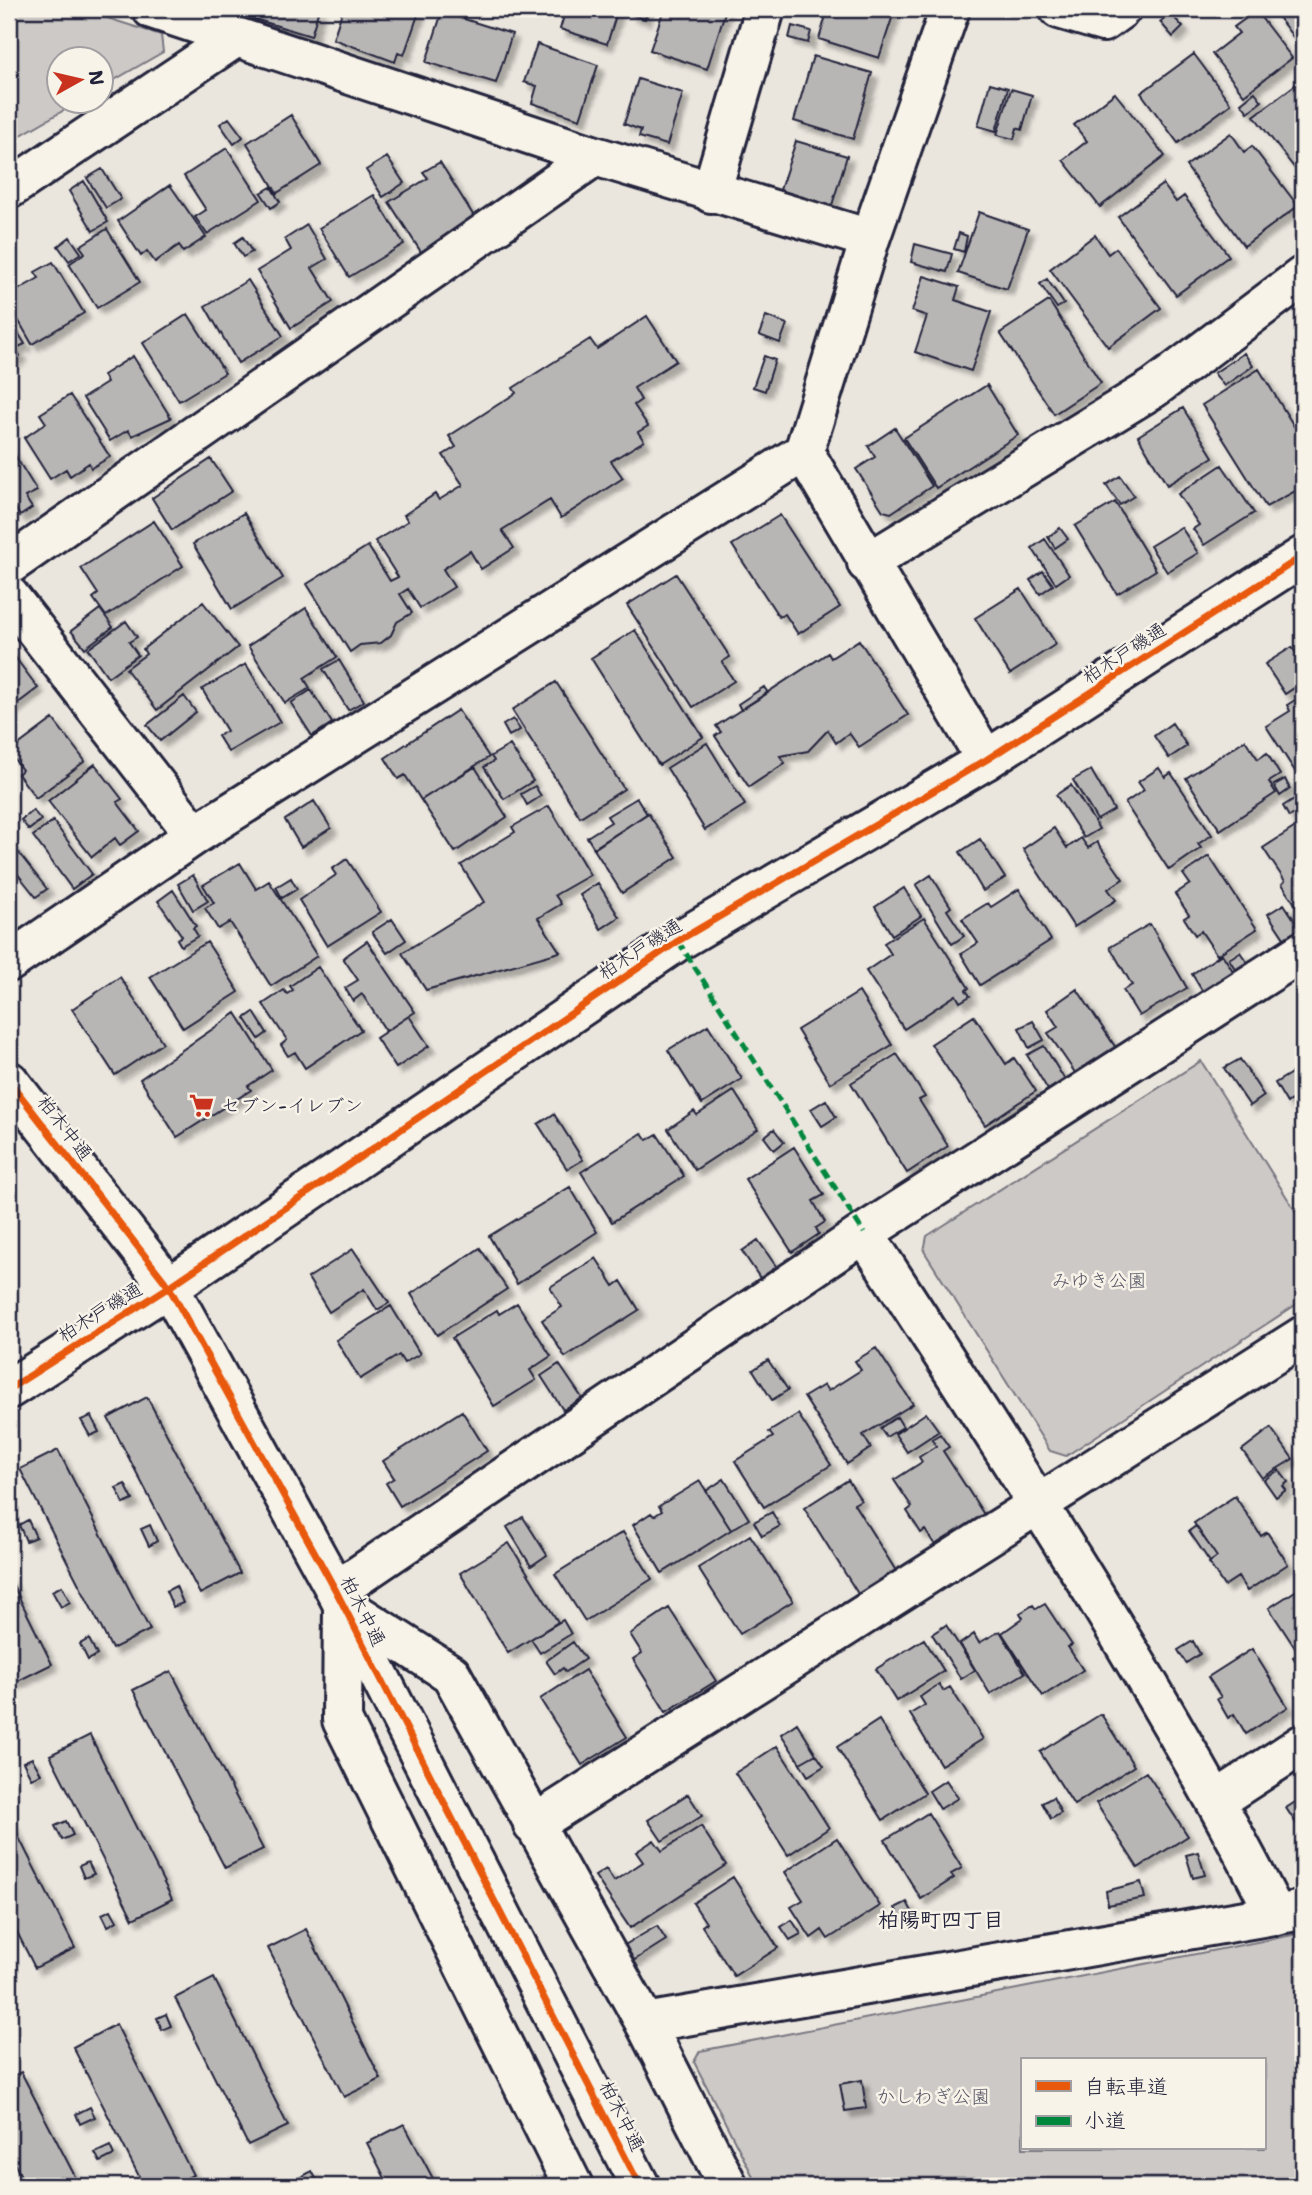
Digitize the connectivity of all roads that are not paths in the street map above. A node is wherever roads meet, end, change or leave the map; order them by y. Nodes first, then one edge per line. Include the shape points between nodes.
1 (152, 9) edge
2 (765, 9) edge
3 (950, 9) edge
4 (1059, 9) edge
5 (1121, 9) edge
6 (235, 38) junction
7 (595, 156) junction
8 (9, 189) edge
9 (712, 193) junction
10 (870, 239) junction
11 (1303, 276) edge
12 (804, 452) junction
13 (1303, 556) edge
14 (867, 563) junction
15 (9, 565) edge
16 (9, 596) edge
17 (986, 760) junction
18 (195, 835) junction
19 (1303, 951) edge
20 (9, 961) edge
21 (9, 1081) edge
22 (864, 1233) junction
23 (169, 1287) junction
24 (1303, 1336) edge
25 (9, 1389) edge
26 (1039, 1504) junction
27 (339, 1598) junction
28 (1303, 1744) edge
29 (1217, 1800) junction
30 (533, 1825) junction
31 (1289, 1912) edge
32 (645, 2022) junction
33 (573, 2186) edge
34 (640, 2186) edge
35 (728, 2186) edge

1 - 6 street
2 - 9 street
3 - 10 street
4 - 5 street via 1103,22
6 - 7 street
6 - 8 street
7 - 9 street
7 - 15 street
9 - 10 street
10 - 12 street
11 - 14 street via 1154,388
12 - 14 street
12 - 18 street
13 - 17 street, 柏木戸磯通
14 - 17 street
16 - 18 street
17 - 23 street, 柏木戸磯通 via 678,941
18 - 20 street
19 - 22 street
21 - 23 street, 柏木中通
22 - 26 street
22 - 27 street
23 - 25 street, 柏木戸磯通
23 - 27 street, 柏木中通
24 - 26 street
26 - 29 street
26 - 30 street
27 - 30 street via 451,1674
27 - 33 street via 342,1720
27 - 34 street, 柏木中通
28 - 29 street
29 - 31 street
30 - 32 street
31 - 32 street
32 - 35 street

